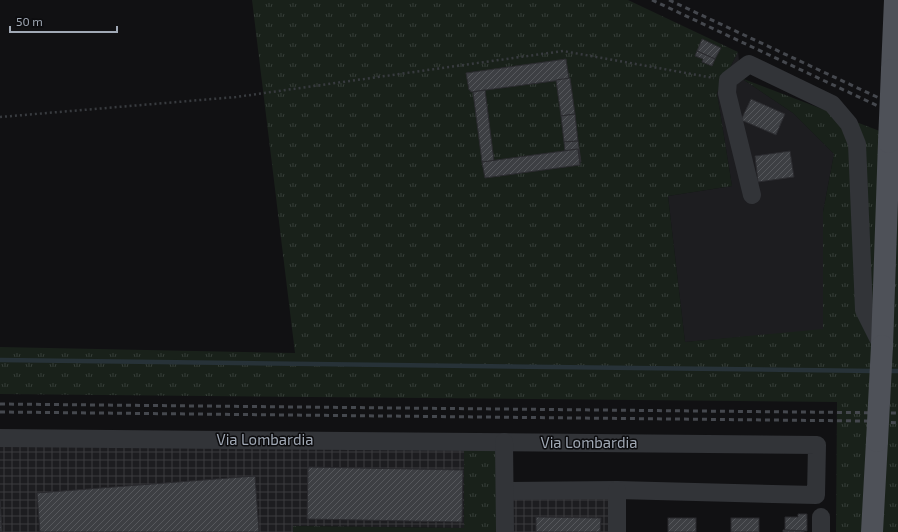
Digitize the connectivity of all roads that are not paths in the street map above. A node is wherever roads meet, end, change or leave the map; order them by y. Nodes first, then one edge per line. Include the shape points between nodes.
1 (895, 0) edge
2 (752, 195) dead end
3 (882, 346) junction
4 (0, 438) edge
5 (504, 442) junction
6 (617, 490) junction
7 (505, 491) junction
8 (505, 532) edge
9 (617, 532) edge
10 (872, 532) edge

1 - 3 main road, bridge
2 - 3 street via 727,93 728,80 749,64 832,104 849,124 857,144 864,310
3 - 10 main road, bridge
4 - 5 street, Via Lombardia
5 - 6 street, Via Lombardia via 818,445 816,495
5 - 7 street
6 - 7 street, Via Lombardia
6 - 9 street
7 - 8 street

